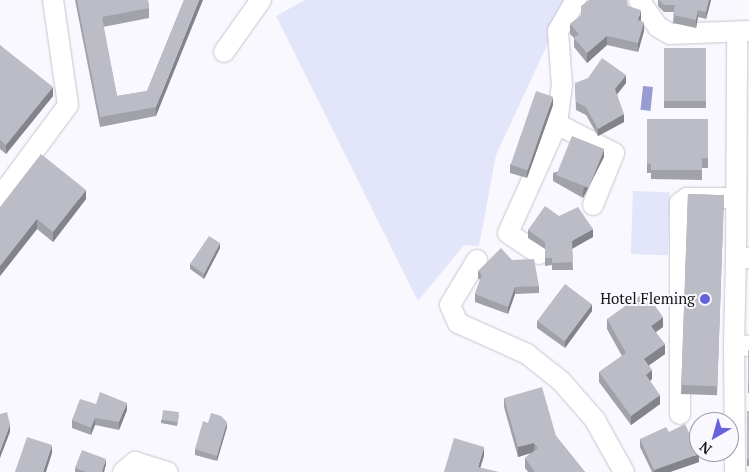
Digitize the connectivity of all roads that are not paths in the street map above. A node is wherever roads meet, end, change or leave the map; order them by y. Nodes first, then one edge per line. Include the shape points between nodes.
1 (53, 0) edge
2 (261, 0) edge
3 (576, 0) edge
4 (639, 0) edge
5 (743, 32) edge
6 (224, 52) dead end
7 (558, 124) junction
8 (0, 197) edge
9 (736, 198) junction
10 (593, 205) dead end
11 (539, 254) dead end
12 (742, 257) edge
13 (477, 260) dead end
14 (742, 345) edge
15 (680, 414) dead end
16 (123, 472) edge
17 (168, 472) edge
18 (624, 472) edge
19 (735, 472) edge

1 - 8 street via 68,105
2 - 6 street
3 - 7 street via 558,31 562,86
4 - 5 street via 658,27 670,34
5 - 9 street
7 - 10 street via 614,153
7 - 11 street via 508,233
9 - 12 street
9 - 15 street via 687,198 680,203
12 - 14 street
13 - 18 street via 450,305 458,324 527,354 561,381 595,420
14 - 19 street
16 - 17 street via 135,462

